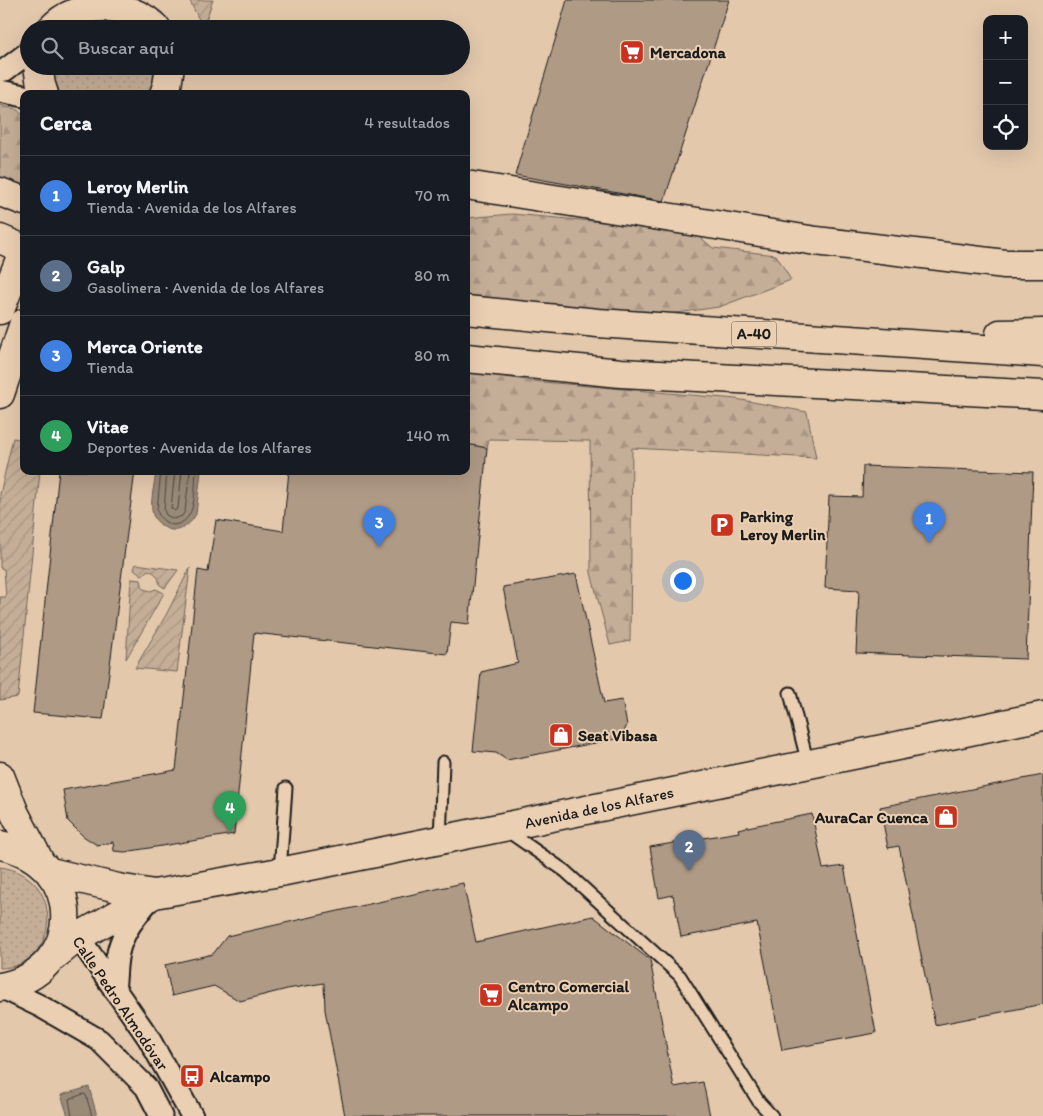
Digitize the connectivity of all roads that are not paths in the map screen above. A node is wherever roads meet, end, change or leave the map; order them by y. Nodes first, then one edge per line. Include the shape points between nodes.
1 (156, 0) edge
2 (102, 1) edge
3 (58, 20) edge
4 (150, 20) edge
5 (157, 20) edge
6 (20, 59) edge
7 (0, 71) edge
8 (39, 75) edge
9 (43, 90) edge
10 (0, 91) edge
11 (20, 95) edge
12 (470, 186) edge
13 (0, 192) edge
14 (20, 200) edge
15 (0, 240) edge
16 (20, 248) edge
17 (20, 259) edge
18 (1043, 264) edge
19 (0, 310) edge
20 (470, 310) edge
21 (1043, 333) edge
22 (20, 335) edge
23 (819, 338) junction
24 (1043, 353) edge
25 (470, 358) edge
26 (0, 394) edge
27 (1043, 395) edge
28 (790, 692) dead end
29 (1043, 716) edge
30 (443, 762) dead end
31 (808, 764) junction
32 (0, 776) edge
33 (286, 788) dead end
34 (502, 828) junction
35 (440, 840) junction
36 (0, 845) edge
37 (44, 866) junction
38 (280, 872) junction
39 (154, 894) junction
40 (72, 926) junction
41 (0, 987) edge
42 (114, 990) junction
43 (161, 1116) edge
44 (192, 1116) edge
45 (772, 1116) edge

1 - 5 main road
2 - 3 main road via 75,8
2 - 4 main road via 137,10
6 - 7 street
8 - 9 main road
10 - 11 street
12 - 18 main road via 816,241 1005,264
13 - 14 main road
15 - 16 main road
17 - 19 main road
20 - 23 main road, A-40 via 598,324
21 - 23 main road
22 - 26 main road
23 - 24 main road, A-40
25 - 27 main road via 621,373
28 - 31 lane
29 - 31 main road, Avenida de los Alfares
30 - 35 lane
31 - 34 main road, Avenida de los Alfares
32 - 37 main road via 15,814
33 - 38 lane
34 - 35 main road, Avenida de los Alfares
34 - 45 lane via 566,871 680,976
35 - 38 main road, Avenida de los Alfares
36 - 37 main road via 14,848
37 - 39 main road via 118,888
37 - 40 main road via 58,885
38 - 39 main road, Avenida de los Alfares
39 - 40 main road
39 - 42 street via 123,936
40 - 41 main road via 42,969 30,978
40 - 42 street, Calle Pedro Almodóvar
41 - 43 street, Calle Pedro Almodóvar via 99,1040 146,1087
42 - 44 street, Calle Pedro Almodóvar via 148,1037

